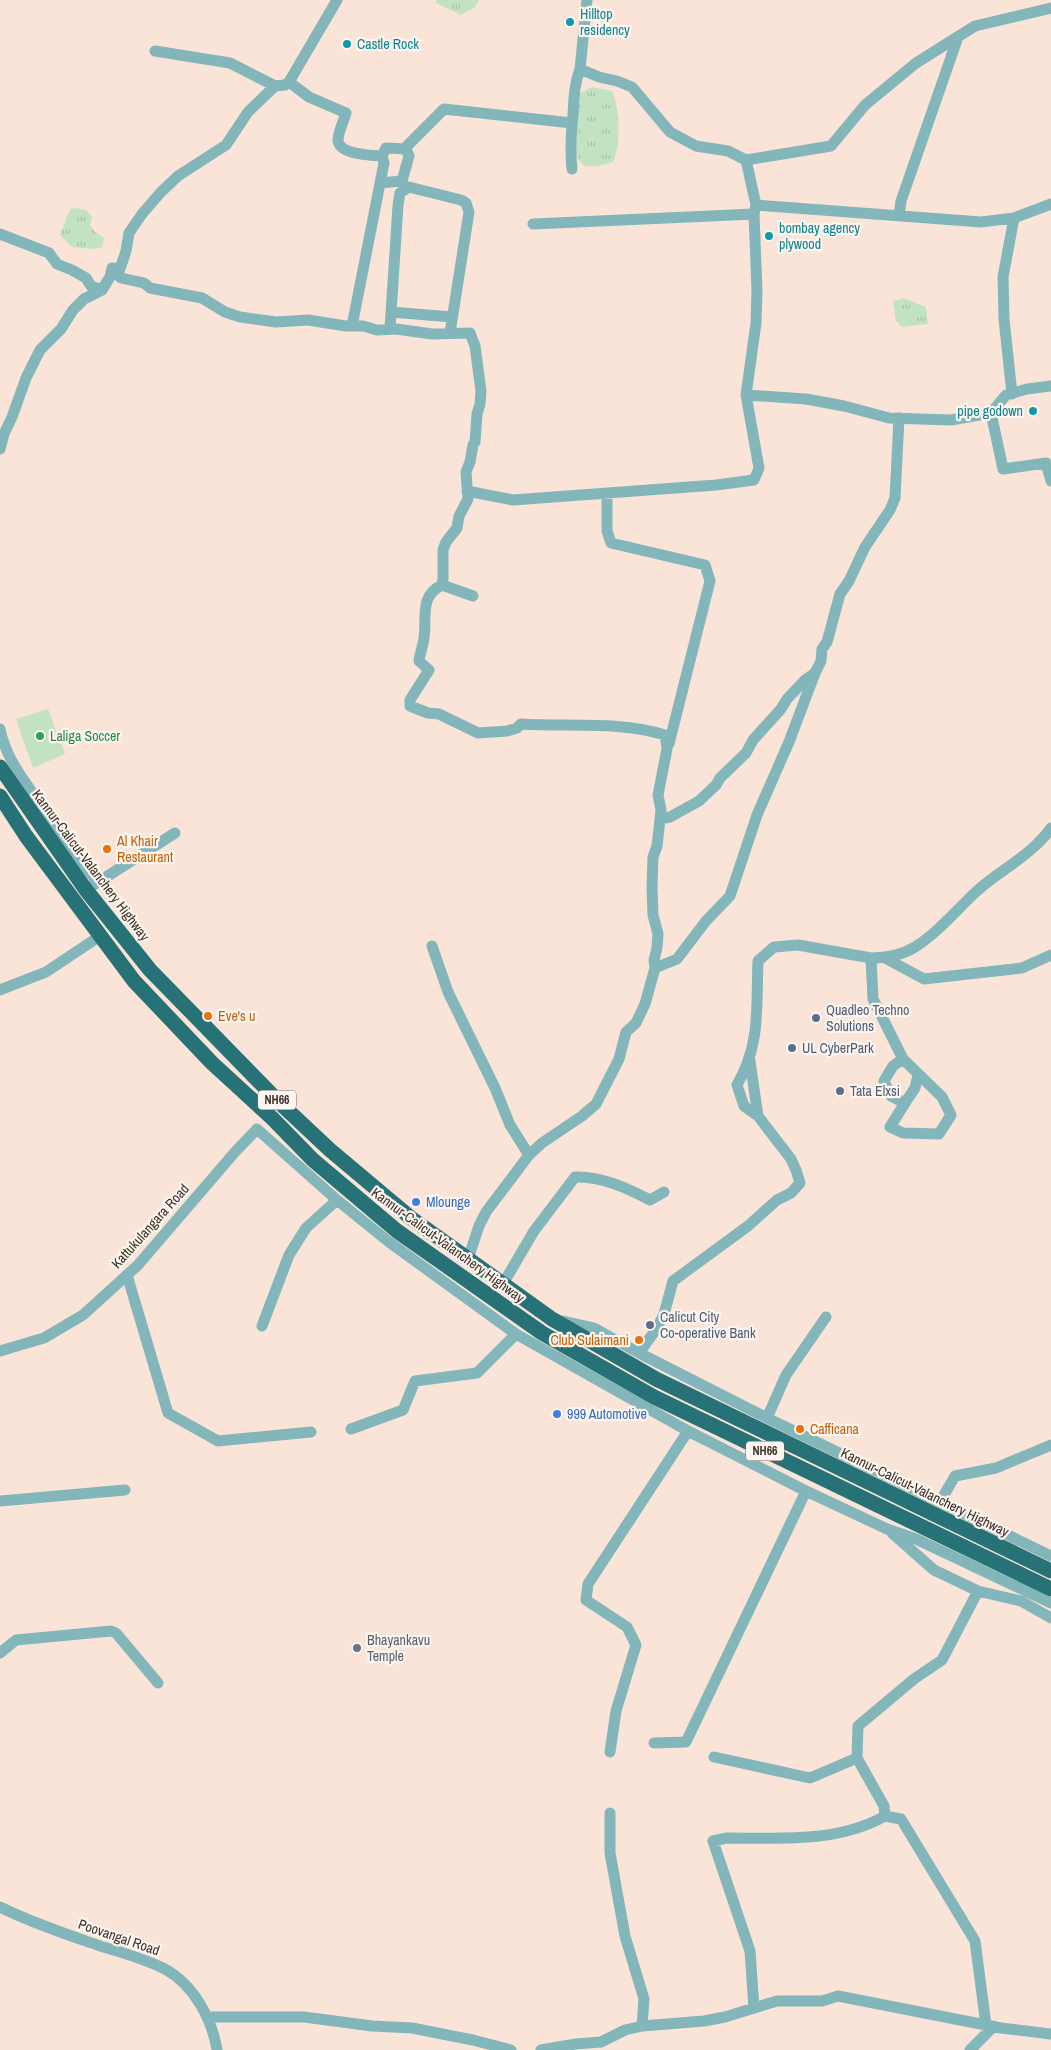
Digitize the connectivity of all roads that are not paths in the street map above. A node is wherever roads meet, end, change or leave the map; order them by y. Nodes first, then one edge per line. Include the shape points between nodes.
1 (338, 0) edge
2 (587, 0) edge
3 (1051, 8) edge
4 (958, 37) junction
5 (155, 51) dead end
6 (580, 69) junction
7 (290, 82) junction
8 (276, 86) junction
9 (572, 123) junction
10 (404, 149) junction
11 (382, 156) junction
12 (746, 160) junction
13 (572, 169) dead end
14 (380, 183) junction
15 (1051, 204) edge
16 (755, 210) junction
17 (899, 216) junction
18 (1014, 218) junction
19 (533, 224) dead end
20 (0, 234) edge
21 (112, 268) junction
22 (102, 290) junction
23 (391, 312) junction
24 (452, 317) junction
25 (352, 326) junction
26 (390, 329) junction
27 (450, 332) junction
28 (1051, 386) edge
29 (1012, 394) junction
30 (746, 395) junction
31 (991, 413) junction
32 (899, 418) junction
33 (0, 449) edge
34 (1051, 481) edge
35 (467, 491) junction
36 (607, 494) junction
37 (442, 585) junction
38 (473, 596) dead end
39 (815, 674) junction
40 (0, 729) edge
41 (667, 749) junction
42 (0, 767) edge
43 (0, 796) edge
44 (660, 819) junction
45 (1051, 828) edge
46 (175, 834) dead end
47 (92, 886) junction
48 (100, 936) junction
49 (432, 946) dead end
50 (1051, 955) edge
51 (871, 958) junction
52 (885, 958) junction
53 (655, 968) junction
54 (0, 990) edge
55 (750, 1058) junction
56 (903, 1059) junction
57 (918, 1075) junction
58 (905, 1103) junction
59 (758, 1116) junction
60 (529, 1155) junction
61 (664, 1192) dead end
62 (337, 1200) junction
63 (468, 1259) junction
64 (128, 1274) junction
65 (503, 1284) junction
66 (826, 1318) dead end
67 (552, 1319) junction
68 (262, 1326) dead end
69 (516, 1334) junction
70 (0, 1351) edge
71 (639, 1354) junction
72 (767, 1418) junction
73 (351, 1429) dead end
74 (688, 1431) junction
75 (312, 1432) dead end
76 (1051, 1445) edge
77 (125, 1490) dead end
78 (806, 1491) junction
79 (0, 1501) edge
80 (940, 1502) junction
81 (887, 1529) junction
82 (1051, 1556) edge
83 (1051, 1571) edge
84 (1051, 1589) edge
85 (978, 1591) junction
86 (1051, 1603) edge
87 (1051, 1618) edge
88 (0, 1653) edge
89 (158, 1683) dead end
90 (654, 1743) dead end
91 (610, 1752) dead end
92 (714, 1757) dead end
93 (857, 1758) junction
94 (610, 1813) dead end
95 (885, 1816) junction
96 (0, 1907) edge
97 (754, 2008) junction
98 (208, 2017) junction
99 (642, 2026) junction
100 (990, 2026) junction
101 (593, 2031) dead end
102 (1051, 2034) edge
103 (601, 2042) junction
104 (569, 2048) edge
105 (218, 2050) edge
106 (511, 2050) edge
107 (541, 2050) edge
108 (970, 2050) edge

1 - 7 street
2 - 6 street
3 - 4 street via 974,26
4 - 12 street via 916,63 866,105 831,146
4 - 17 street via 901,201
5 - 8 street via 230,63
6 - 9 street via 575,82
6 - 12 street via 632,87 670,132 696,146 728,151
7 - 8 street
7 - 11 street via 309,97 346,113 338,140 340,147 346,151
8 - 21 street via 248,112 226,145 178,176 161,192 129,233 120,269
9 - 10 street via 444,109
9 - 13 street
10 - 11 street via 386,148
10 - 14 street via 408,156 402,180
11 - 14 street via 384,163
12 - 16 street
14 - 25 street
15 - 18 street
16 - 17 street
16 - 19 street
16 - 30 street via 756,323
17 - 18 street via 980,222
18 - 29 street via 1003,277
20 - 22 street via 49,253 57,264
21 - 22 street
21 - 25 street via 121,278 144,283 150,288 202,298 240,317
22 - 33 street via 84,299 40,350 6,426
23 - 24 street
23 - 24 street via 398,205 400,193 408,187 466,203 469,212
23 - 26 street
24 - 27 street
25 - 26 street
26 - 27 street via 432,334
27 - 35 street via 470,333 479,368 480,404 475,442 466,472
28 - 29 street
29 - 31 street via 1006,396
30 - 32 street via 806,399
30 - 36 street via 759,468 754,480
31 - 32 street via 951,420
31 - 34 street via 1003,469 1046,463
32 - 39 street via 895,498 840,594
35 - 36 street via 513,500
35 - 37 street via 466,504 446,542
36 - 41 street via 607,531 611,543 705,565 710,581
37 - 38 street
37 - 41 street via 432,589 428,597 424,640 418,661 429,670 410,700 410,706 439,714 478,733 507,731 521,724 651,730 666,735
39 - 44 street via 787,699 716,786 699,801
39 - 53 street via 756,815 730,896 677,959
40 - 47 street via 2,742 15,767 84,866
41 - 44 street via 658,794
42 - 47 highway, Kannur-Calicut-Valanchery Highway / NH66
43 - 48 highway, Kannur-Calicut-Valanchery Highway / NH66
44 - 53 street via 653,857 652,899 658,934
45 - 52 street via 1040,843 979,890 914,948
46 - 47 street
47 - 63 highway, Kannur-Calicut-Valanchery Highway / NH66 via 150,970 282,1105 411,1218
48 - 54 street via 46,972
48 - 84 highway, Kannur-Calicut-Valanchery Highway / NH66 via 134,981 212,1063 313,1160 397,1231 460,1277 542,1332 654,1397
49 - 60 street via 448,992 496,1088 510,1125
50 - 52 street via 1022,968 924,979
51 - 52 street
51 - 55 street via 798,946 774,947 758,960 758,1017
51 - 56 street via 873,999
53 - 60 street via 645,1004 636,1023 626,1032 619,1058 596,1104
55 - 59 street
55 - 59 street via 736,1085 744,1106
56 - 57 street
56 - 58 street via 893,1066 884,1082 891,1096
57 - 58 street via 915,1088
57 - 58 street via 942,1097 951,1115 939,1134 904,1133 890,1127
59 - 71 street via 791,1159 800,1183 673,1281 664,1314
60 - 63 street via 486,1212
61 - 65 street via 650,1200 590,1176 575,1177 534,1231
62 - 64 street, Kattukulangara Road via 257,1129
62 - 68 street via 306,1228 289,1256
62 - 69 street
63 - 65 highway, Kannur-Calicut-Valanchery Highway / NH66
64 - 70 street, Kattukulangara Road via 83,1315 44,1338
64 - 75 street via 168,1413 218,1441
65 - 67 highway, Kannur-Calicut-Valanchery Highway / NH66
66 - 72 street via 786,1375
67 - 71 street via 594,1328
67 - 83 highway, Kannur-Calicut-Valanchery Highway / NH66 via 656,1379
69 - 73 street via 477,1373 415,1381 403,1410
69 - 74 street
71 - 72 street
72 - 80 street
74 - 78 street
74 - 91 street via 588,1584 586,1600 627,1627 636,1645 616,1711
76 - 80 street via 996,1468 955,1476
77 - 79 street
78 - 81 street
78 - 90 street via 686,1742
80 - 82 street
81 - 85 street via 934,1570
81 - 86 street via 916,1539
85 - 87 street via 1021,1602
85 - 93 street via 942,1660 858,1726
88 - 89 street via 16,1640 111,1631
92 - 93 street via 810,1778
93 - 95 street via 884,1806
94 - 99 street via 610,1853 625,1936 644,1999
95 - 97 street via 866,1826 817,1837 713,1841 750,1951
95 - 100 street via 901,1819 975,1941
96 - 98 street, Poovangal Road via 27,1920 166,1970 198,2000
97 - 99 street via 725,2018
97 - 100 street via 777,2001 822,2001 838,1996
98 - 105 street, Poovangal Road
98 - 106 street via 304,2018 412,2028
99 - 103 street
100 - 102 street
100 - 108 street
101 - 103 street
103 - 104 street
104 - 107 street

